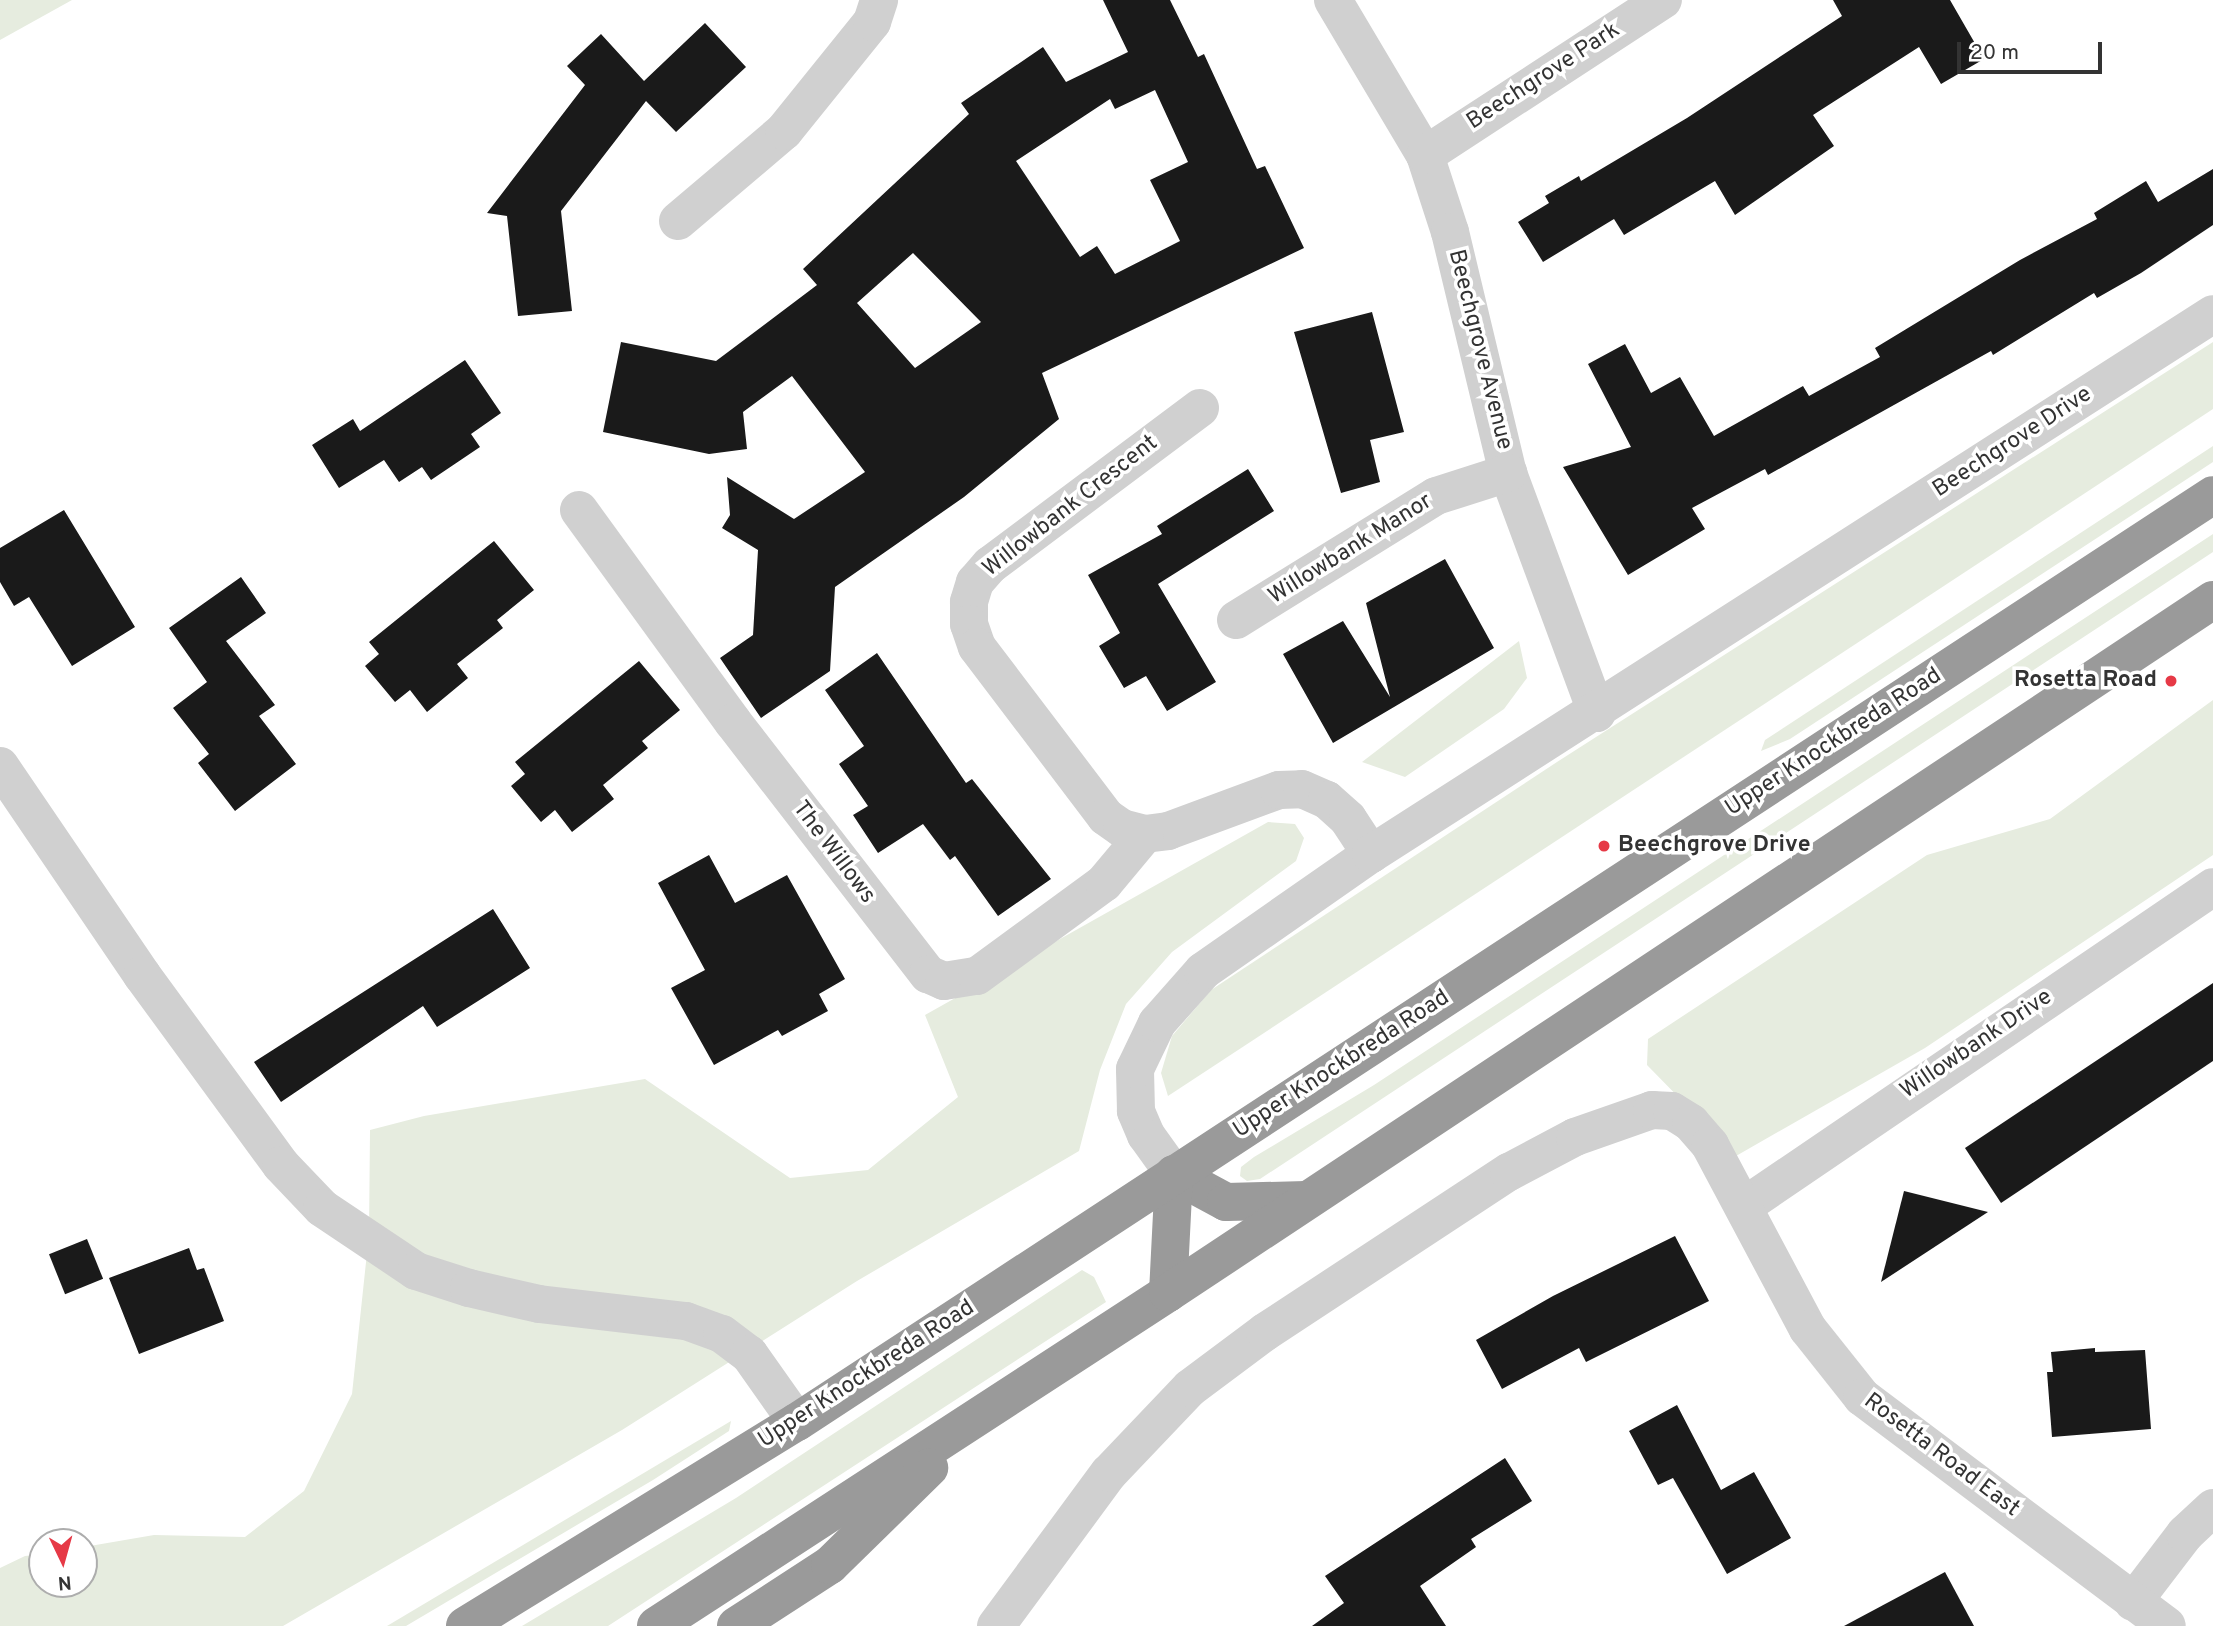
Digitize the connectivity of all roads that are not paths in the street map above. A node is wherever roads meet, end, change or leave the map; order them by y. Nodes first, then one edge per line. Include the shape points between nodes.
1 (879, 0) edge
2 (1333, 0) edge
3 (1663, 0) edge
4 (1425, 155) junction
5 (678, 221) dead end
6 (2213, 314) edge
7 (1200, 408) dead end
8 (1508, 473) junction
9 (2213, 495) edge
10 (579, 510) dead end
11 (2213, 600) edge
12 (1237, 621) dead end
13 (1597, 713) junction
14 (0, 766) edge
15 (1144, 834) junction
16 (1371, 855) junction
17 (2213, 887) edge
18 (1174, 1174) junction
19 (1308, 1200) junction
20 (1744, 1206) junction
21 (1168, 1293) junction
22 (988, 1410) junction
23 (797, 1422) junction
24 (2213, 1507) edge
25 (2133, 1601) junction
26 (465, 1626) edge
27 (656, 1626) edge
28 (736, 1626) edge
29 (996, 1626) edge
30 (2167, 1626) edge

1 - 5 street via 872,22 784,131
2 - 4 street, Beechgrove Avenue
3 - 4 street, Beechgrove Park
4 - 8 street, Beechgrove Avenue via 1454,245
6 - 13 street, Beechgrove Drive
7 - 15 street, Willowbank Crescent via 990,565 975,582 969,602 969,624 988,667 1106,817 1122,828
8 - 12 street, Willowbank Manor via 1436,496
8 - 13 street, Beechgrove Avenue
9 - 18 highway, Upper Knockbreda Road
10 - 15 street, The Willows via 733,722 928,974 944,981 977,976 1104,883
11 - 19 highway
13 - 16 street, Beechgrove Drive
14 - 23 street via 150,986 281,1165 322,1208 416,1271 469,1288 539,1304 685,1321 722,1334 749,1354
15 - 16 street via 1200,821 1279,790 1302,789 1327,800 1348,819
16 - 18 street, Beechgrove Drive via 1203,971 1157,1023 1135,1069 1133,1090 1146,1135
17 - 20 street, Willowbank Drive
18 - 19 highway via 1226,1202 1257,1205
18 - 21 highway
18 - 23 highway, Upper Knockbreda Road
19 - 21 highway
20 - 25 street, Rosetta Road East via 1808,1329 1862,1397
20 - 29 street via 1710,1145 1691,1123 1672,1111 1652,1110 1617,1119 1509,1172 1276,1325 1190,1388 1109,1473
21 - 22 highway
22 - 27 highway
22 - 28 highway via 830,1565
23 - 26 highway, Upper Knockbreda Road
24 - 25 street via 2185,1534
25 - 30 street, Rosetta Road East

